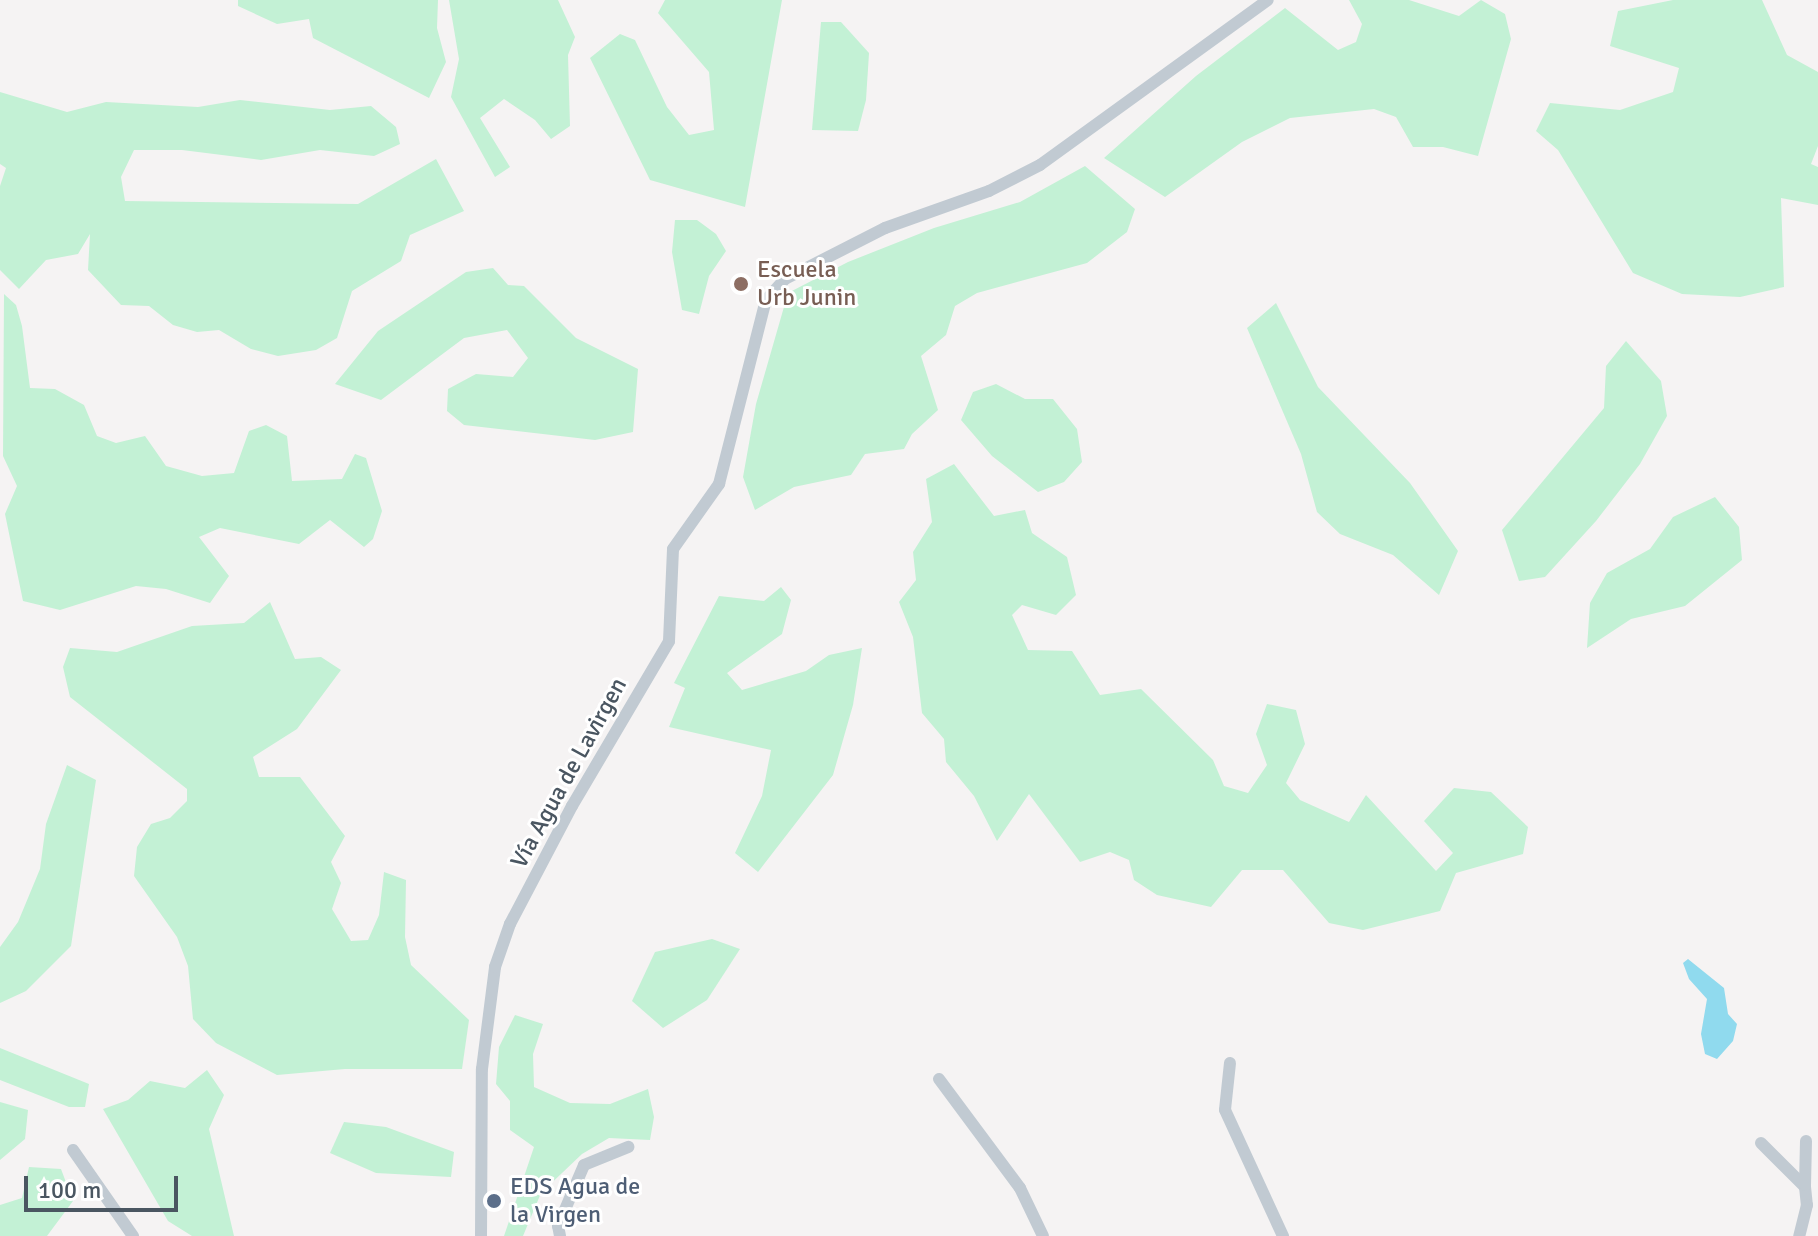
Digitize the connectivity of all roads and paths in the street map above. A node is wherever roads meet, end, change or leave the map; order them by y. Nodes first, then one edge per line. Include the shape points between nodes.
1 (1268, 0) edge
2 (1230, 1063) dead end
3 (939, 1079) dead end
4 (1806, 1141) dead end
5 (1761, 1143) dead end
6 (628, 1147) dead end
7 (73, 1150) dead end
8 (1805, 1187) junction
9 (133, 1236) edge
10 (481, 1236) edge
11 (560, 1236) edge
12 (1043, 1236) edge
13 (1283, 1236) edge
14 (1799, 1236) edge

1 - 10 street, Vía Agua de Lavirgen via 1040,165 989,191 885,228 785,279 766,300 719,484 673,549 669,641 510,924 486,1017
2 - 13 street via 1225,1110
3 - 12 street via 1020,1188
4 - 8 street
5 - 8 street
6 - 11 street via 584,1165 558,1226
7 - 9 street
8 - 14 street via 1807,1205

